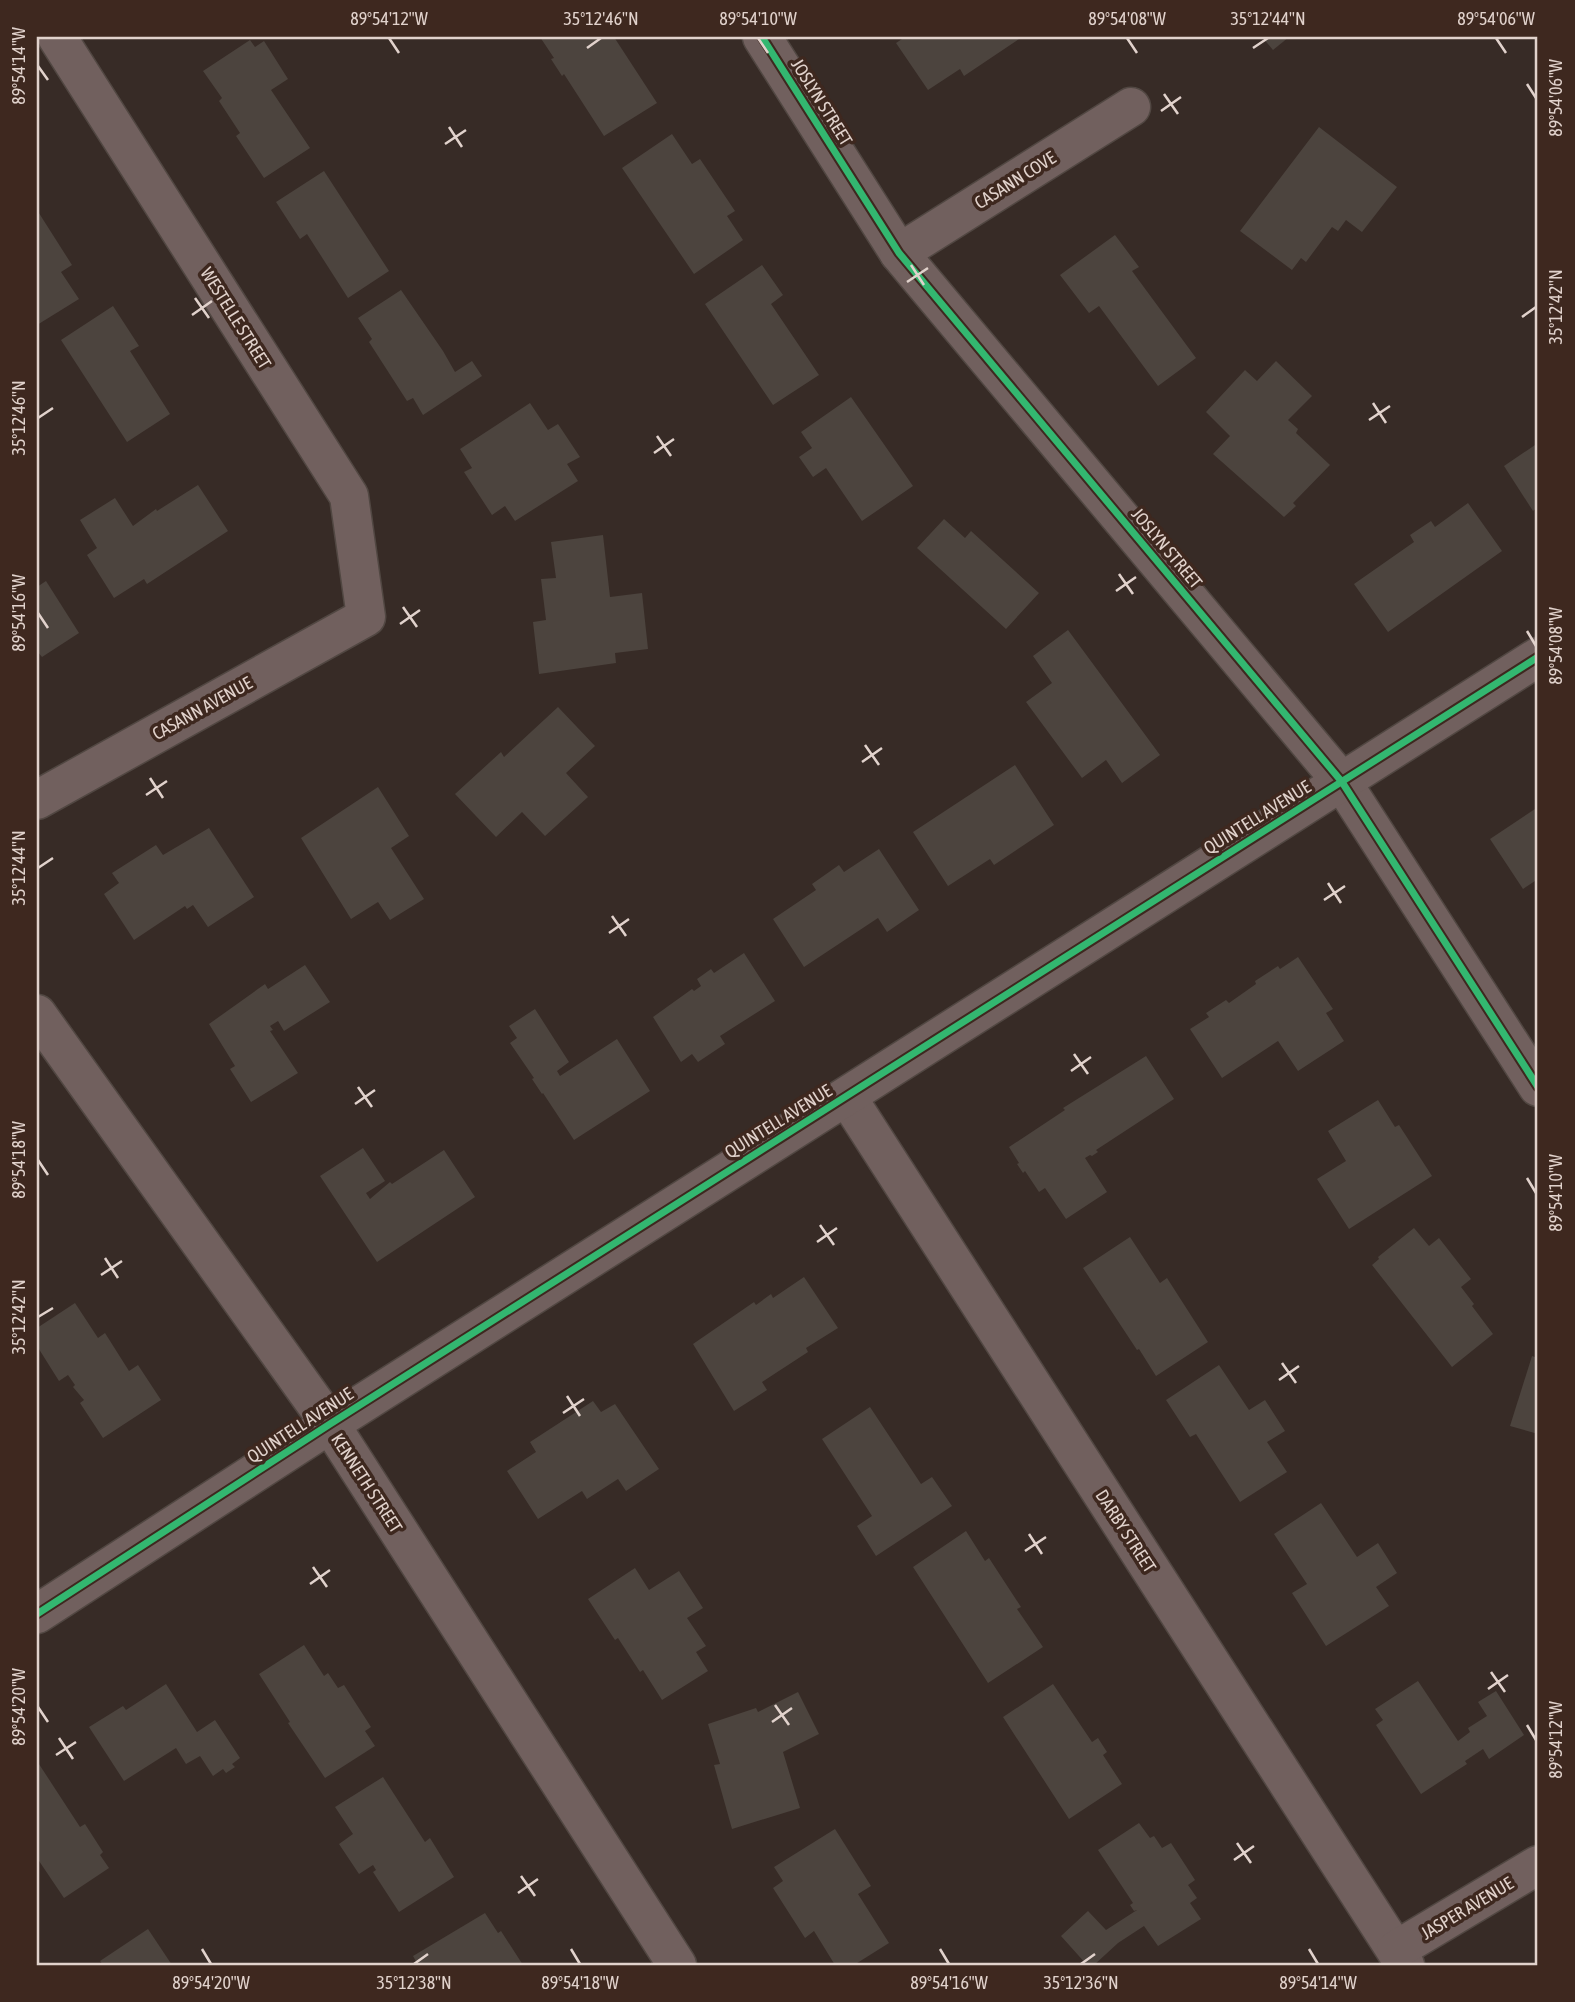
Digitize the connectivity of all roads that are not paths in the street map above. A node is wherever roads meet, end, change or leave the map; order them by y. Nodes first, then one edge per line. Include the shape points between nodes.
1 (57, 37) edge
2 (762, 37) edge
3 (1131, 107) dead end
4 (900, 253) junction
5 (366, 617) joint
6 (1538, 657) edge
7 (1342, 782) junction
8 (37, 800) edge
9 (37, 1014) edge
10 (1538, 1087) edge
11 (847, 1097) junction
12 (330, 1424) junction
13 (37, 1614) edge
14 (1538, 1865) edge
15 (1400, 1958) edge
16 (677, 1965) edge

1 - 5 street, WESTELLE STREET via 349,496
2 - 4 street, JOSLYN STREET
3 - 4 street, CASANN COVE
4 - 7 street, JOSLYN STREET
5 - 8 street, CASANN AVENUE
6 - 7 street, QUINTELL AVENUE
7 - 10 street, JOSLYN STREET
7 - 11 street, QUINTELL AVENUE
9 - 12 street, KENNETH STREET
11 - 12 street, QUINTELL AVENUE
11 - 15 street, DARBY STREET
12 - 13 street, QUINTELL AVENUE
12 - 16 street, KENNETH STREET
14 - 15 street, JASPER AVENUE

